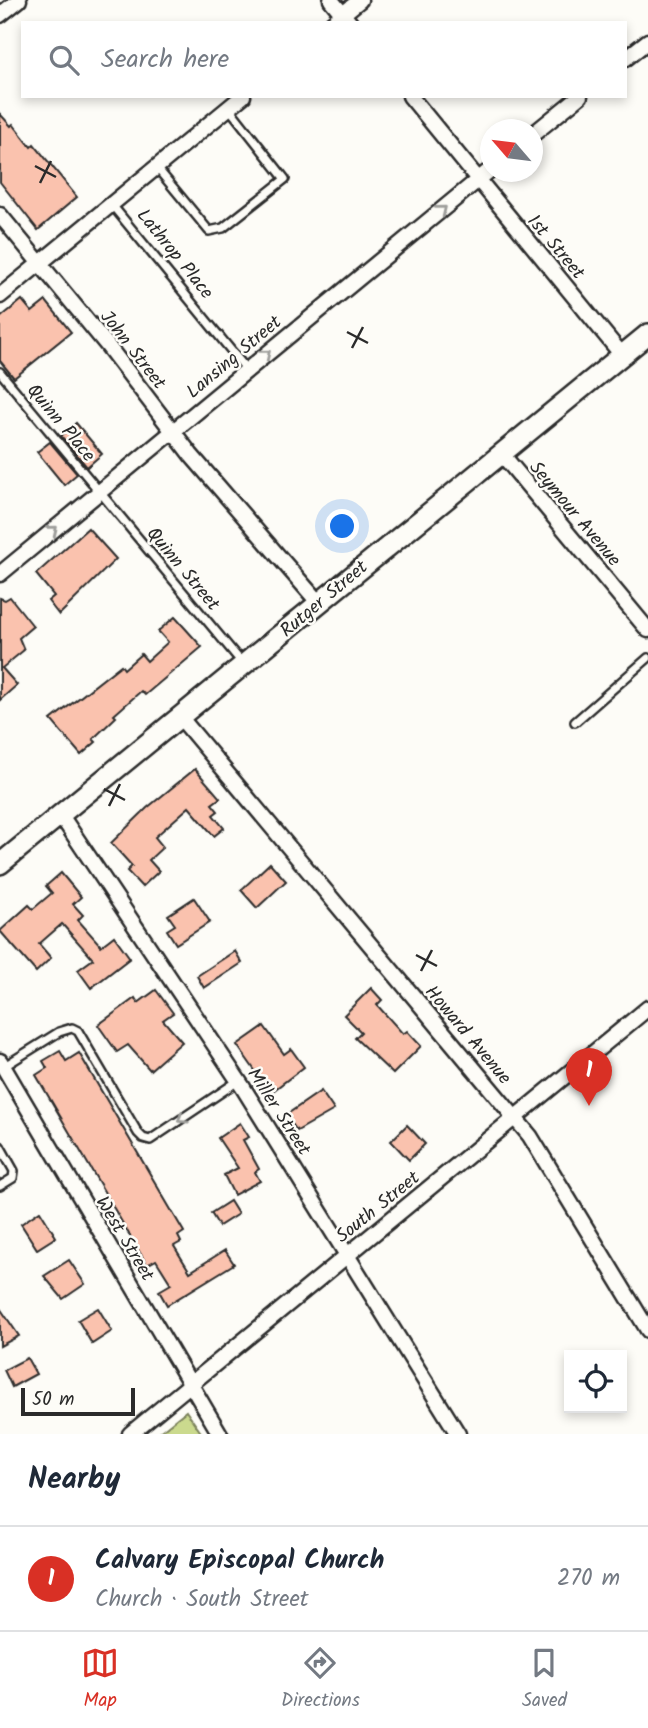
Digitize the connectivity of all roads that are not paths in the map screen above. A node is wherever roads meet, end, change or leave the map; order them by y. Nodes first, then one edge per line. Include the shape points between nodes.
1 (19, 0) edge
2 (331, 0) edge
3 (360, 0) edge
4 (0, 15) edge
5 (341, 20) edge
6 (648, 41) edge
7 (627, 57) edge
8 (241, 98) edge
9 (412, 98) edge
10 (578, 98) edge
11 (229, 108) junction
12 (543, 127) edge
13 (157, 168) junction
14 (478, 180) junction
15 (112, 205) junction
16 (1, 217) edge
17 (40, 263) junction
18 (0, 296) edge
19 (648, 334) edge
20 (622, 355) junction
21 (247, 370) junction
22 (0, 372) edge
23 (173, 430) junction
24 (501, 453) junction
25 (100, 492) junction
26 (0, 574) edge
27 (318, 602) junction
28 (648, 630) edge
29 (648, 658) edge
30 (243, 664) junction
31 (180, 717) junction
32 (575, 722) dead end
33 (60, 814) junction
34 (0, 864) edge
35 (648, 1008) edge
36 (3, 1072) edge
37 (239, 1081) junction
38 (515, 1118) junction
39 (0, 1146) edge
40 (0, 1186) edge
41 (349, 1254) junction
42 (648, 1330) edge
43 (190, 1384) junction
44 (130, 1434) edge
45 (220, 1434) edge
46 (458, 1434) edge

1 - 4 street
2 - 5 street
3 - 5 street
6 - 7 street
8 - 11 street
9 - 14 street, 1st Street
10 - 12 street
11 - 13 street
11 - 13 lane via 285,178 223,228 209,231
13 - 15 street
14 - 20 street, 1st Street
21 -> 14 street, Lansing Street
15 - 17 street, Lathrop Place
15 - 21 lane, Lathrop Place
16 - 17 street, John Street
17 - 18 street, Lathrop Place
17 - 23 street, John Street
19 - 20 street, Rutger Street
20 - 24 street, Rutger Street
21 - 23 street, Lansing Street
22 - 25 lane, Quinn Place
23 - 25 street, Lansing Street
23 - 27 street, John Street
24 - 27 street, Rutger Street
24 - 28 street, Seymour Avenue
26 -> 25 street, Lansing Street
25 - 30 lane, Quinn Street
27 - 30 street, Rutger Street
29 - 32 lane
30 - 31 street, Rutger Street
31 - 33 street, Rutger Street
31 - 38 street, Howard Avenue
33 - 34 street, Rutger Street
33 - 37 street, Miller Street
35 - 38 street, South Street
37 -> 36 lane via 150,1140 138,1133 72,1028 60,1031
36 - 43 street, West Street
37 - 41 street, Miller Street
38 - 41 street, South Street
38 - 42 street, Howard Avenue via 538,1148
39 - 40 lane via 15,1171 13,1178
41 - 43 street, South Street
41 - 46 street, Miller Street
43 - 44 street, South Street
43 - 45 street, West Street

